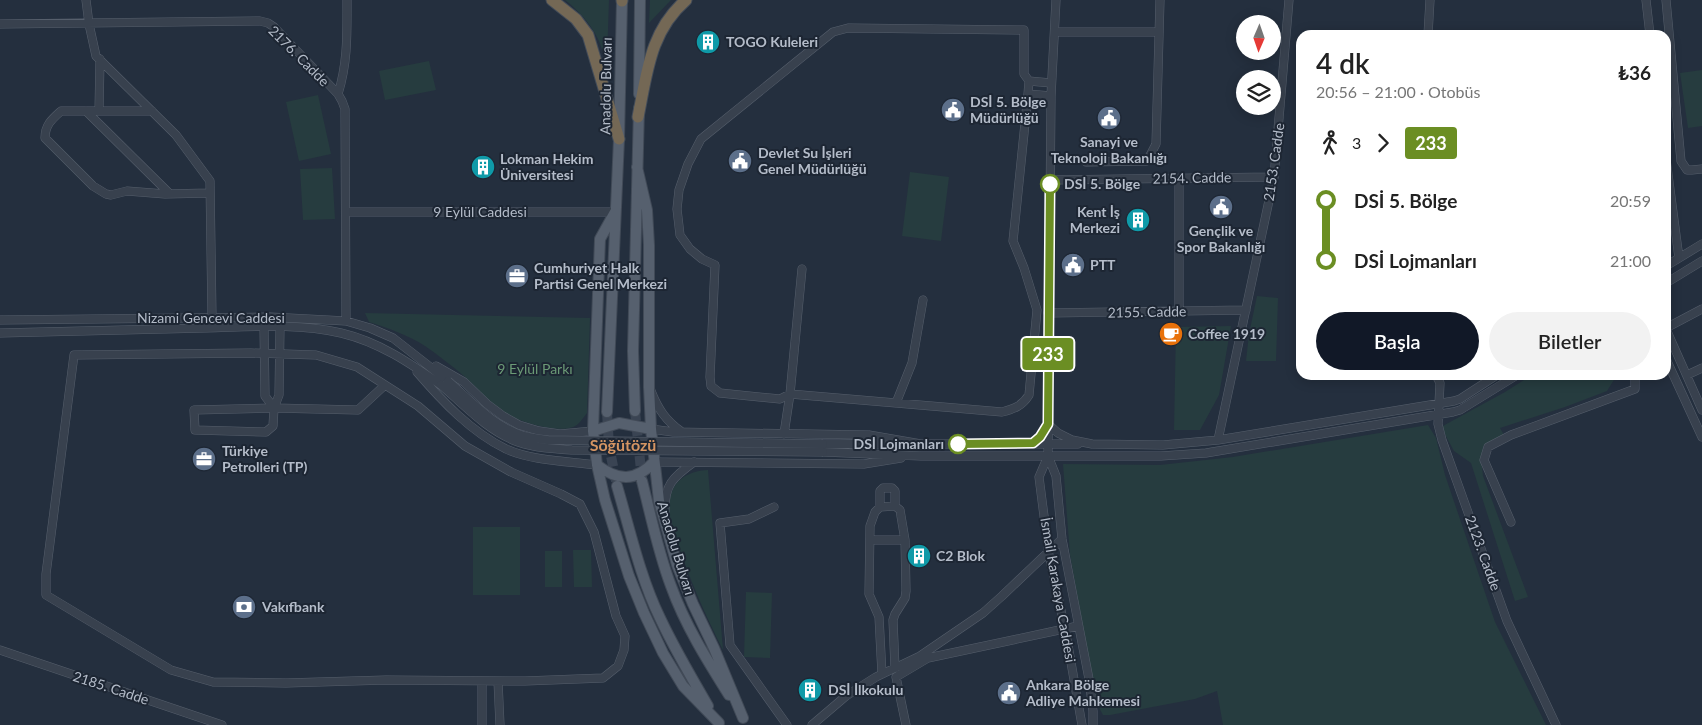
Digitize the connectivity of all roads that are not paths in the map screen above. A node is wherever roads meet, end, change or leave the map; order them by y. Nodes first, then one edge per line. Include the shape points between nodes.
1 (86, 0) edge
2 (347, 0) edge
3 (552, 0) edge
4 (622, 0) edge
5 (640, 0) edge
6 (686, 0) edge
7 (1056, 0) edge
8 (1160, 0) edge
9 (1289, 0) edge
10 (1430, 0) edge
11 (1646, 0) edge
12 (1666, 0) edge
13 (0, 24) edge
14 (89, 24) junction
15 (1428, 30) edge
16 (1649, 30) edge
17 (1669, 30) edge
18 (1055, 32) junction
19 (1159, 32) junction
20 (1671, 54) edge
21 (100, 59) junction
22 (1029, 81) junction
23 (1051, 83) junction
24 (338, 94) junction
25 (1028, 94) junction
26 (1051, 96) junction
27 (86, 111) junction
28 (99, 111) junction
29 (152, 111) junction
30 (638, 117) junction
31 (619, 139) junction
32 (1086, 162) dead end
33 (637, 167) junction
34 (1702, 168) edge
35 (1274, 177) junction
36 (1179, 179) junction
37 (1050, 180) junction
38 (210, 193) junction
39 (170, 194) junction
40 (1671, 197) edge
41 (346, 212) junction
42 (615, 212) junction
43 (1702, 244) edge
44 (1679, 258) junction
45 (1702, 261) edge
46 (1671, 263) edge
47 (802, 269) dead end
48 (1671, 280) edge
49 (923, 300) dead end
50 (1702, 308) edge
51 (1246, 310) junction
52 (1179, 311) junction
53 (1048, 313) junction
54 (212, 318) junction
55 (0, 320) edge
56 (346, 321) junction
57 (1671, 326) edge
58 (264, 327) junction
59 (280, 327) junction
60 (0, 333) edge
61 (1671, 340) edge
62 (415, 353) junction
63 (265, 354) junction
64 (279, 354) junction
65 (409, 362) junction
66 (1702, 368) edge
67 (1671, 370) edge
68 (1687, 375) junction
69 (1438, 380) edge
70 (1442, 380) edge
71 (1489, 380) edge
72 (1509, 380) edge
73 (1635, 380) edge
74 (445, 383) junction
75 (1440, 383) junction
76 (385, 385) junction
77 (648, 387) junction
78 (790, 394) junction
79 (896, 403) junction
80 (1438, 404) junction
81 (274, 408) junction
82 (1702, 410) edge
83 (635, 411) tunnel mouth
84 (607, 412) tunnel mouth
85 (1438, 415) junction
86 (1048, 424) junction
87 (650, 429) junction
88 (593, 431) junction
89 (682, 432) junction
90 (784, 434) junction
91 (1702, 437) edge
92 (1218, 440) junction
93 (1033, 443) junction
94 (1048, 443) junction
95 (921, 444) junction
96 (1092, 444) junction
97 (823, 448) junction
98 (921, 456) junction
99 (1048, 456) junction
100 (654, 462) junction
101 (694, 462) junction
102 (597, 465) junction
103 (642, 481) tunnel mouth
104 (617, 486) tunnel mouth
105 (895, 506) junction
106 (774, 507) dead end
107 (880, 507) junction
108 (665, 522) junction
109 (1511, 522) dead end
110 (1062, 539) junction
111 (870, 540) junction
112 (905, 540) junction
113 (1049, 552) junction
114 (1078, 626) junction
115 (1065, 629) junction
116 (0, 650) edge
117 (895, 668) junction
118 (882, 674) junction
119 (482, 681) junction
120 (498, 681) junction
121 (746, 721) edge
122 (720, 724) edge
123 (222, 725) edge
124 (482, 725) edge
125 (500, 725) edge
126 (787, 725) edge
127 (812, 725) edge
128 (906, 725) edge
129 (1082, 725) edge
130 (1093, 725) edge
131 (1556, 725) edge

1 - 14 street
2 - 24 street via 347,48
3 - 31 highway via 576,19 588,35
4 - 31 main road, Anadolu Bulvarı
5 - 30 main road
6 - 30 highway via 668,19 657,38
7 - 18 street, İsmail Karakaya Caddesi
8 - 19 street
9 - 35 street, 2153. Cadde
10 - 15 street
11 - 16 street
12 - 17 street
13 - 14 street, 2176. Cadde
14 - 21 street via 96,56
14 - 24 street, 2176. Cadde via 268,23
18 - 19 street
18 - 23 street, İsmail Karakaya Caddesi
19 - 32 street via 1156,144 1147,161
20 - 34 street via 1681,161 1687,170
21 - 28 street
21 - 29 street
22 - 23 street
22 - 25 street
22 - 78 street via 1024,74 1024,30 848,28 827,37 701,139 688,164 677,208 680,235 690,249 715,265 711,386 720,393 780,399
23 - 26 street, İsmail Karakaya Caddesi
24 - 41 street, 2176. Cadde via 345,109
25 - 26 street
25 - 79 street via 1012,241 1037,310 1029,395 1023,404 1002,412
26 - 37 street, İsmail Karakaya Caddesi
27 - 28 street
27 - 39 street
27 - 39 street via 61,111 50,120 45,138 93,186 106,194 127,191
28 - 29 street
29 - 38 street via 176,135 210,181
30 - 33 main road
31 - 42 main road, Anadolu Bulvarı
33 - 77 main road via 647,210
33 - 83 main road via 632,351
35 - 36 street, 2154. Cadde
35 - 51 street, 2153. Cadde
36 - 37 street, 2154. Cadde
36 - 52 street
37 - 53 street, İsmail Karakaya Caddesi
38 - 39 street
38 - 54 street
40 - 44 street
41 - 42 street, 9 Eylül Caddesi
41 - 56 street, 2176. Cadde
42 - 84 main road, Anadolu Bulvarı
42 - 88 main road via 600,239
43 - 44 street
44 - 46 street
45 - 48 street
47 - 78 street
49 - 79 street via 912,363
50 - 57 street
51 - 52 street, 2155. Cadde
51 - 92 street, 2153. Cadde
52 - 53 street, 2155. Cadde
53 - 86 street, İsmail Karakaya Caddesi
54 - 55 street, Nizami Gencevi Caddesi
54 - 56 street, Nizami Gencevi Caddesi via 270,316
56 - 62 street, Nizami Gencevi Caddesi via 393,338
58 - 59 street, Nizami Gencevi Caddesi
58 - 60 street, Nizami Gencevi Caddesi
58 - 63 street
59 - 64 street
59 - 65 street, Nizami Gencevi Caddesi via 341,333
61 - 68 street
62 - 74 street, Nizami Gencevi Caddesi
62 - 88 street, Nizami Gencevi Caddesi via 464,382 487,404 519,425 560,434
63 - 64 street
63 - 81 street via 265,396
63 - 119 street via 74,355 46,595 171,670 213,682
64 - 76 street via 316,355 356,367
64 - 81 street via 279,395
65 - 74 street, Nizami Gencevi Caddesi
65 - 102 street, Nizami Gencevi Caddesi via 434,392 467,423 507,449 526,455
66 - 68 street
67 - 91 street
68 - 82 street
69 - 75 street
70 - 75 street
71 - 80 street via 1460,399
72 - 85 street via 1460,410
73 - 109 street via 1635,389 1511,435 1488,447 1484,460
74 - 97 street, Nizami Gencevi Caddesi, bridge via 498,423 524,436 548,440
74 - 97 street, Nizami Gencevi Caddesi, bridge via 480,420 497,432 544,448 624,451
75 - 80 street, 2123. Cadde
76 - 81 street via 358,410
76 - 120 street via 418,406 464,446 580,504 594,532 616,616 625,636 618,666 603,678
77 - 87 main road
77 - 89 street via 658,409 670,424
78 - 79 street
78 - 90 street
80 - 85 street, 2123. Cadde
80 - 92 street
81 - 81 street via 273,426 266,432 195,430 194,410
85 - 99 street via 1206,453
85 - 131 street, 2123. Cadde via 1442,440 1507,621
86 - 93 street
86 - 94 street, İsmail Karakaya Caddesi
86 - 96 street via 1058,434
87 - 88 main road via 619,423
87 - 89 street
87 - 100 main road
88 - 102 main road
89 - 90 street
90 - 95 street via 869,435
92 - 96 street via 1163,445
93 - 94 street
93 - 95 street
94 - 96 street
94 - 99 street, İsmail Karakaya Caddesi
95 - 97 street
97 - 98 street
98 - 99 street
98 - 101 street via 864,464
99 - 110 street, İsmail Karakaya Caddesi via 1056,476
99 - 113 street, İsmail Karakaya Caddesi via 1039,477
100 - 101 street
100 - 102 main road via 637,476 607,473
100 - 108 main road
101 - 108 street via 674,477 668,487 664,498
102 - 122 main road via 629,576 644,613 683,686
103 - 121 main road, Anadolu Bulvarı via 671,587 700,649
104 - 122 main road via 659,617
105 - 107 street
105 - 107 street via 895,491 886,487 880,490
105 - 112 street via 902,512
106 - 126 street via 749,519 720,523 730,645
107 - 111 street via 874,512
108 - 121 main road via 677,565
110 - 113 street
110 - 114 street, İsmail Karakaya Caddesi
111 - 112 street
111 - 118 street via 869,594 878,613
112 - 117 street via 905,595 893,620
113 - 115 street, İsmail Karakaya Caddesi
113 - 117 street via 983,613 920,656
114 - 115 street
114 - 130 street, İsmail Karakaya Caddesi
115 - 128 street via 928,658 896,677
115 - 129 street, İsmail Karakaya Caddesi
116 - 123 street, 2185. Cadde
117 - 118 street
118 - 127 street via 846,696
119 - 120 street
119 - 124 street
120 - 125 street

